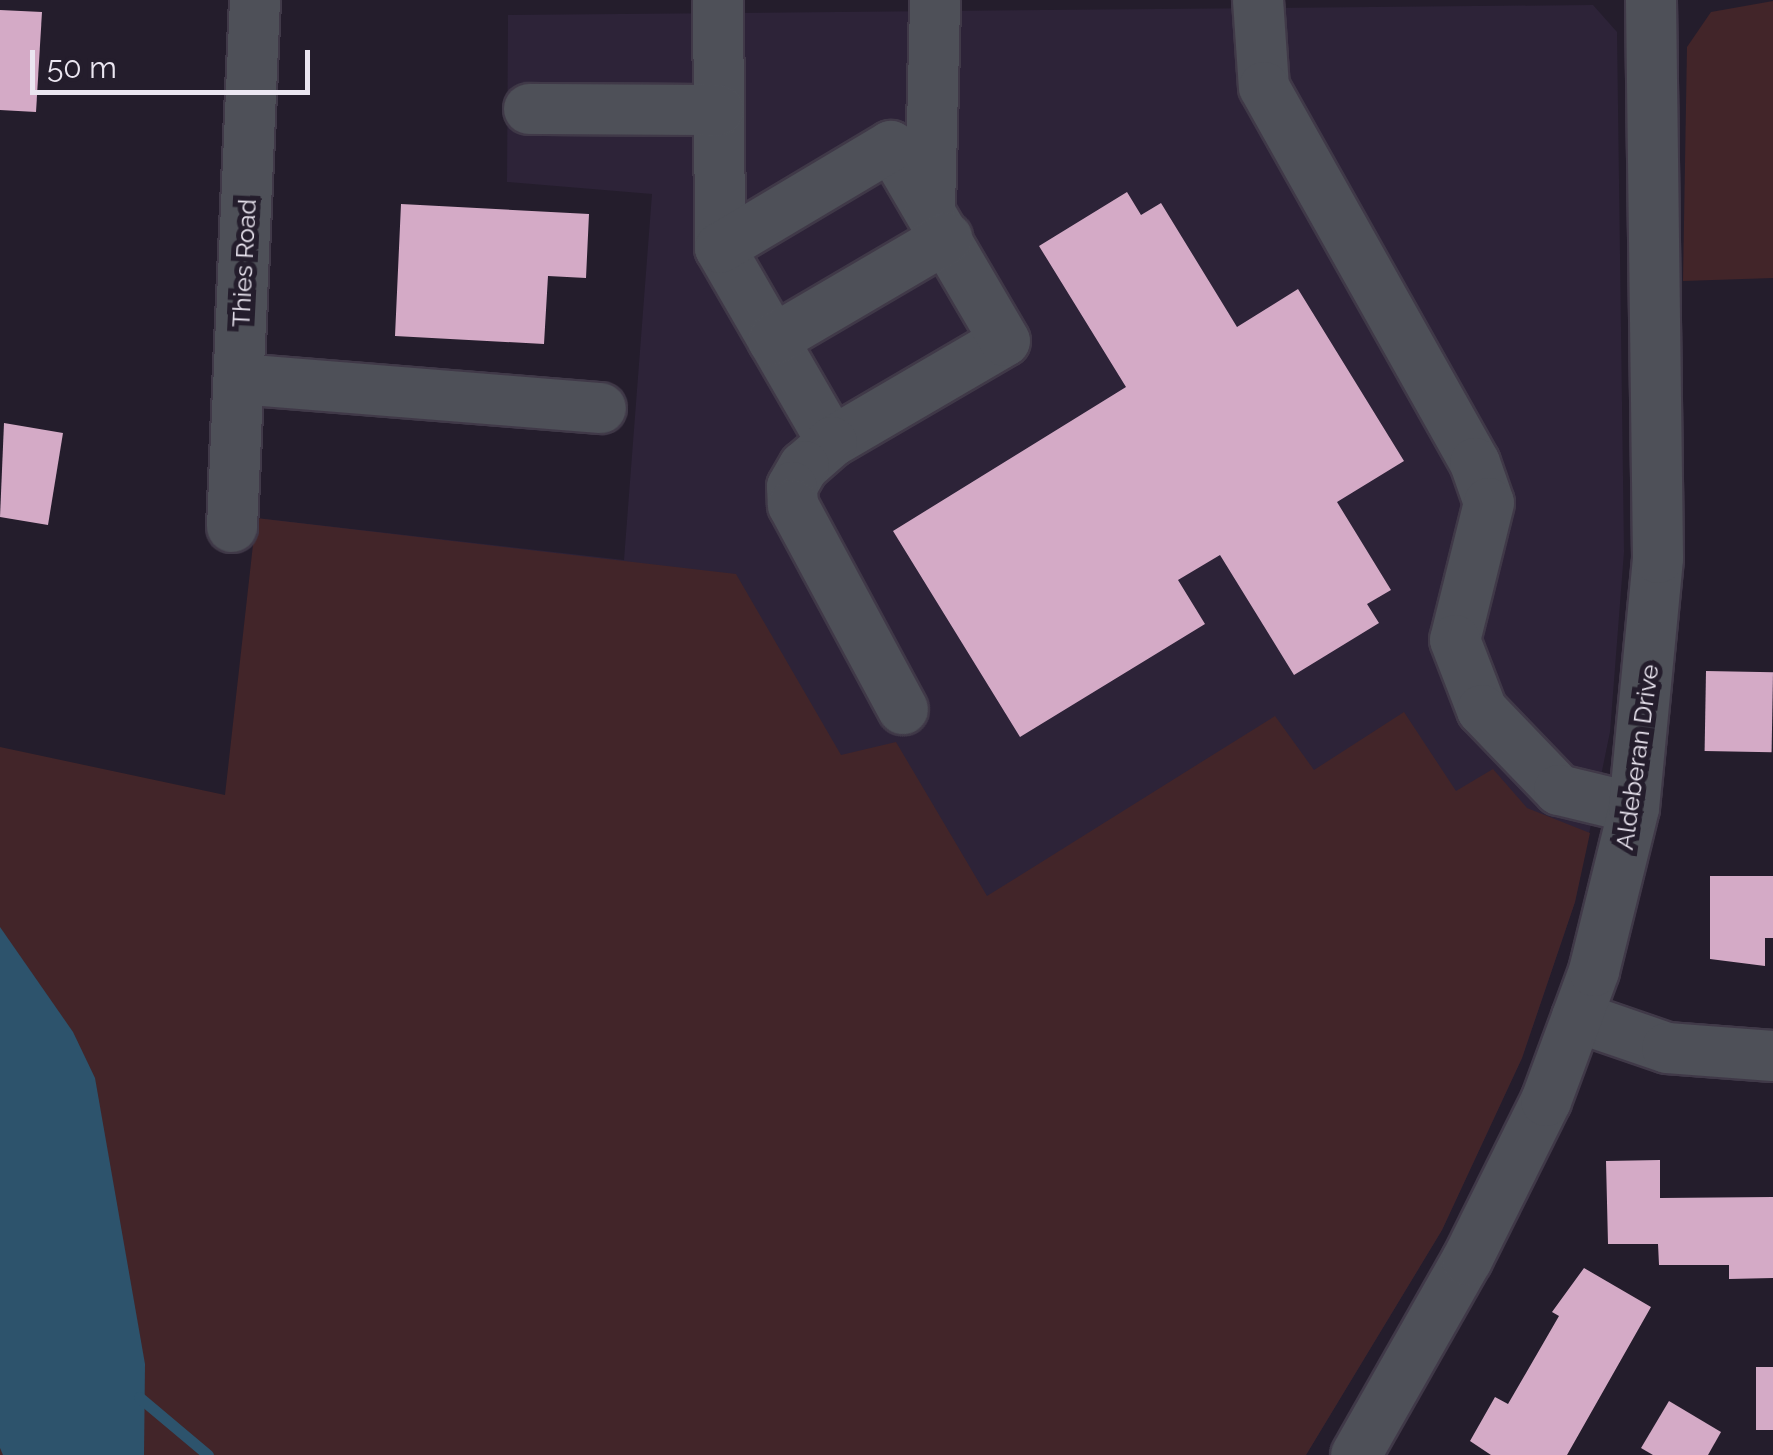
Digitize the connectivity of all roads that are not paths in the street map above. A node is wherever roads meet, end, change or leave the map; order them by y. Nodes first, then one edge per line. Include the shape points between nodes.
1 (255, 0) edge
2 (718, 0) edge
3 (935, 0) edge
4 (1258, 0) edge
5 (1651, 0) edge
6 (529, 109) dead end
7 (719, 110) junction
8 (938, 224) junction
9 (720, 248) junction
10 (773, 340) junction
11 (239, 380) junction
12 (600, 408) dead end
13 (832, 442) junction
14 (232, 527) dead end
15 (902, 710) dead end
16 (1634, 808) junction
17 (1577, 1017) junction
18 (1773, 1056) edge
19 (1356, 1455) edge

1 - 11 street, Thies Road
2 - 7 street
3 - 8 street
4 - 16 street via 1264,87 1475,463 1489,503 1455,640 1482,710 1559,790
5 - 16 street, Aldeberan Drive via 1658,558
6 - 7 street
7 - 9 street
8 - 9 street via 890,146
8 - 10 street
8 - 13 street via 1005,341
9 - 10 street
10 - 13 street
11 - 12 street
11 - 14 street, Thies Road
13 - 15 street via 804,466 792,486 793,505
16 - 17 street, Aldeberan Drive
17 - 18 street via 1666,1048
17 - 19 street, Aldeberan Drive via 1493,1211

